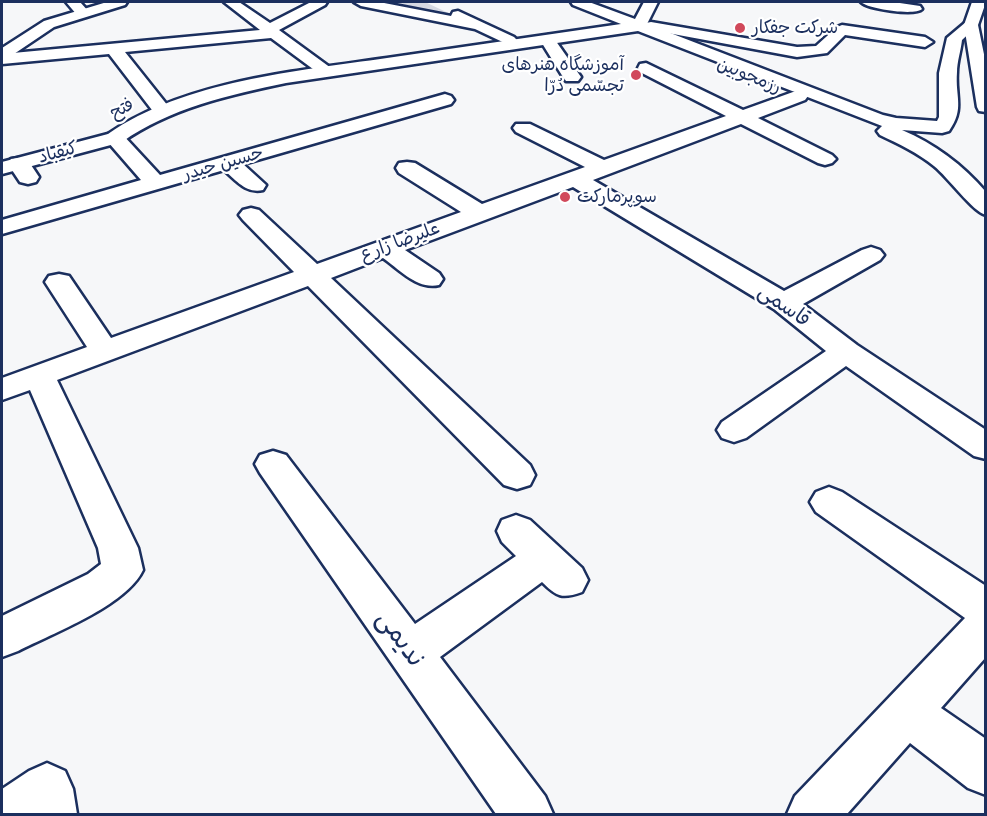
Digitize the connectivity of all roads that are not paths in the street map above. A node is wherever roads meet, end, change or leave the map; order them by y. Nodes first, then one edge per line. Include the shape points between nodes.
1 (120, 2) edge
2 (231, 2) edge
3 (321, 2) edge
4 (361, 2) edge
5 (432, 2) edge
6 (578, 2) edge
7 (868, 2) edge
8 (980, 2) edge
9 (77, 7) edge
10 (915, 9) dead end
11 (638, 18) edge
12 (477, 24) junction
13 (971, 25) junction
14 (272, 31) junction
15 (713, 38) junction
16 (548, 40) junction
17 (678, 42) junction
18 (925, 42) dead end
19 (514, 43) junction
20 (113, 48) junction
21 (2, 57) edge
22 (808, 59) dead end
23 (646, 68) dead end
24 (326, 70) junction
25 (572, 77) dead end
26 (798, 91) junction
27 (445, 100) dead end
28 (986, 107) edge
29 (161, 108) junction
30 (742, 117) junction
31 (523, 128) dead end
32 (115, 138) junction
33 (825, 159) dead end
34 (227, 162) junction
35 (407, 168) dead end
36 (603, 168) junction
37 (16, 170) edge
38 (574, 178) junction
39 (155, 183) junction
40 (255, 185) dead end
41 (986, 208) edge
42 (479, 213) junction
43 (252, 215) dead end
44 (2, 227) edge
45 (385, 248) junction
46 (871, 255) dead end
47 (312, 275) junction
48 (430, 279) dead end
49 (58, 282) dead end
50 (784, 303) junction
51 (105, 351) junction
52 (846, 352) junction
53 (39, 375) junction
54 (2, 389) edge
55 (734, 430) dead end
56 (986, 447) edge
57 (273, 464) dead end
58 (517, 475) dead end
59 (830, 502) dead end
60 (543, 556) dead end
61 (986, 609) edge
62 (986, 625) edge
63 (2, 637) edge
64 (410, 653) junction
65 (907, 712) junction
66 (986, 770) edge
67 (10, 814) edge
68 (51, 814) edge
69 (527, 814) edge
70 (813, 814) edge

1 - 9 street
2 - 14 street
3 - 14 street
4 - 12 street
5 - 12 street
6 - 11 street, رزمجوبین
7 - 10 street
8 - 13 street
9 - 21 street
11 - 15 street
11 - 16 street, فتح
11 - 17 street, رزمجوبین
11 - 19 street, فتح
11 - 26 street, رزمجوبین
12 - 19 street
13 - 26 street, رزمجوبین via 955,38 948,73 949,117 942,127 896,124
13 - 28 street
14 - 20 street
14 - 24 street
15 - 17 street
15 - 18 street via 809,52 821,50 842,30
16 - 19 street, فتح
16 - 25 street
17 - 26 street, رزمجوبین
19 - 24 street, فتح
20 - 21 street
20 - 29 street
22 - 26 street
23 - 30 street
24 - 29 street, فتح
26 - 30 street, علیرضا زارع
26 - 41 street, رزمجوبین via 914,142 943,160
27 - 34 street, حسین حیدر
29 - 32 street, فتح
30 - 33 street
30 - 36 street, علیرضا زارع
31 - 36 street
32 - 37 street, کیقباد
32 - 39 street
34 - 39 street, حسین حیدر
34 - 40 street
35 - 42 street
36 - 38 street, علیرضا زارع
38 - 42 street, علیرضا زارع
38 - 50 street, قاسمی
39 - 44 street, حسین حیدر
42 - 45 street, علیرضا زارع
43 - 47 street
45 - 47 street, علیرضا زارع
45 - 48 street
46 - 50 street
47 - 51 street, علیرضا زارع
47 - 58 street
49 - 51 street
50 - 52 street, قاسمی
51 - 53 street, علیرضا زارع
52 - 55 street
52 - 56 street, قاسمی
53 - 54 street, علیرضا زارع
53 - 63 street via 118,548 123,570 103,587
57 - 64 street, ندیمی
59 - 61 street
60 - 64 street
62 - 65 street
64 - 69 street, ندیمی
65 - 66 street
65 - 70 street
67 - 68 street via 47,789

